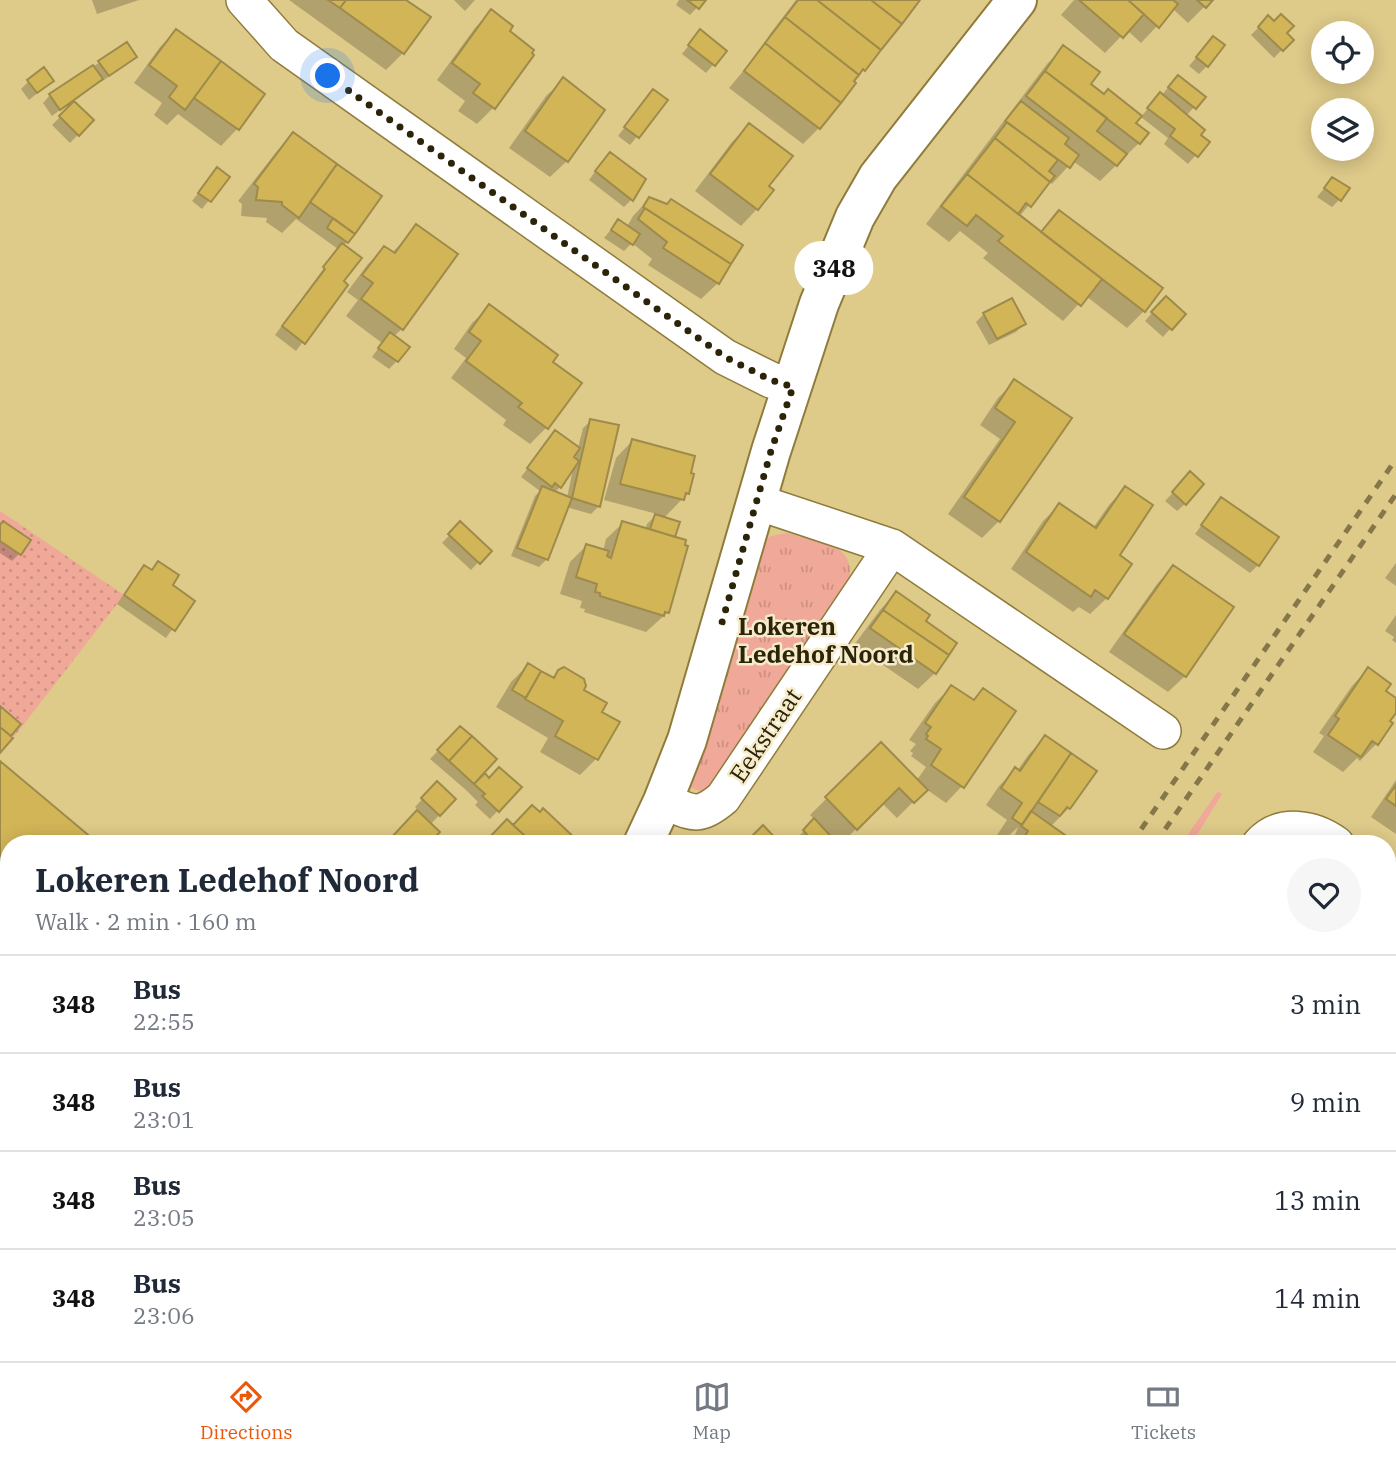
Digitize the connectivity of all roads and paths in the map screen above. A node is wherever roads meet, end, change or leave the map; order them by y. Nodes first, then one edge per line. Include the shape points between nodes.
1 (244, 0) edge
2 (1017, 0) edge
3 (793, 387) junction
4 (757, 502) junction
5 (892, 547) junction
6 (1163, 731) dead end
7 (663, 802) junction
8 (647, 835) edge
9 (1279, 835) edge
10 (1323, 835) edge

1 - 3 street via 284,45 566,245 725,357
2 - 3 street via 877,177 819,304
3 - 4 street
4 - 5 street
4 - 7 street via 687,740
5 - 6 street
5 - 7 street, Eekstraat via 723,798 707,811 693,813
7 - 8 street
9 - 10 street via 1303,829

